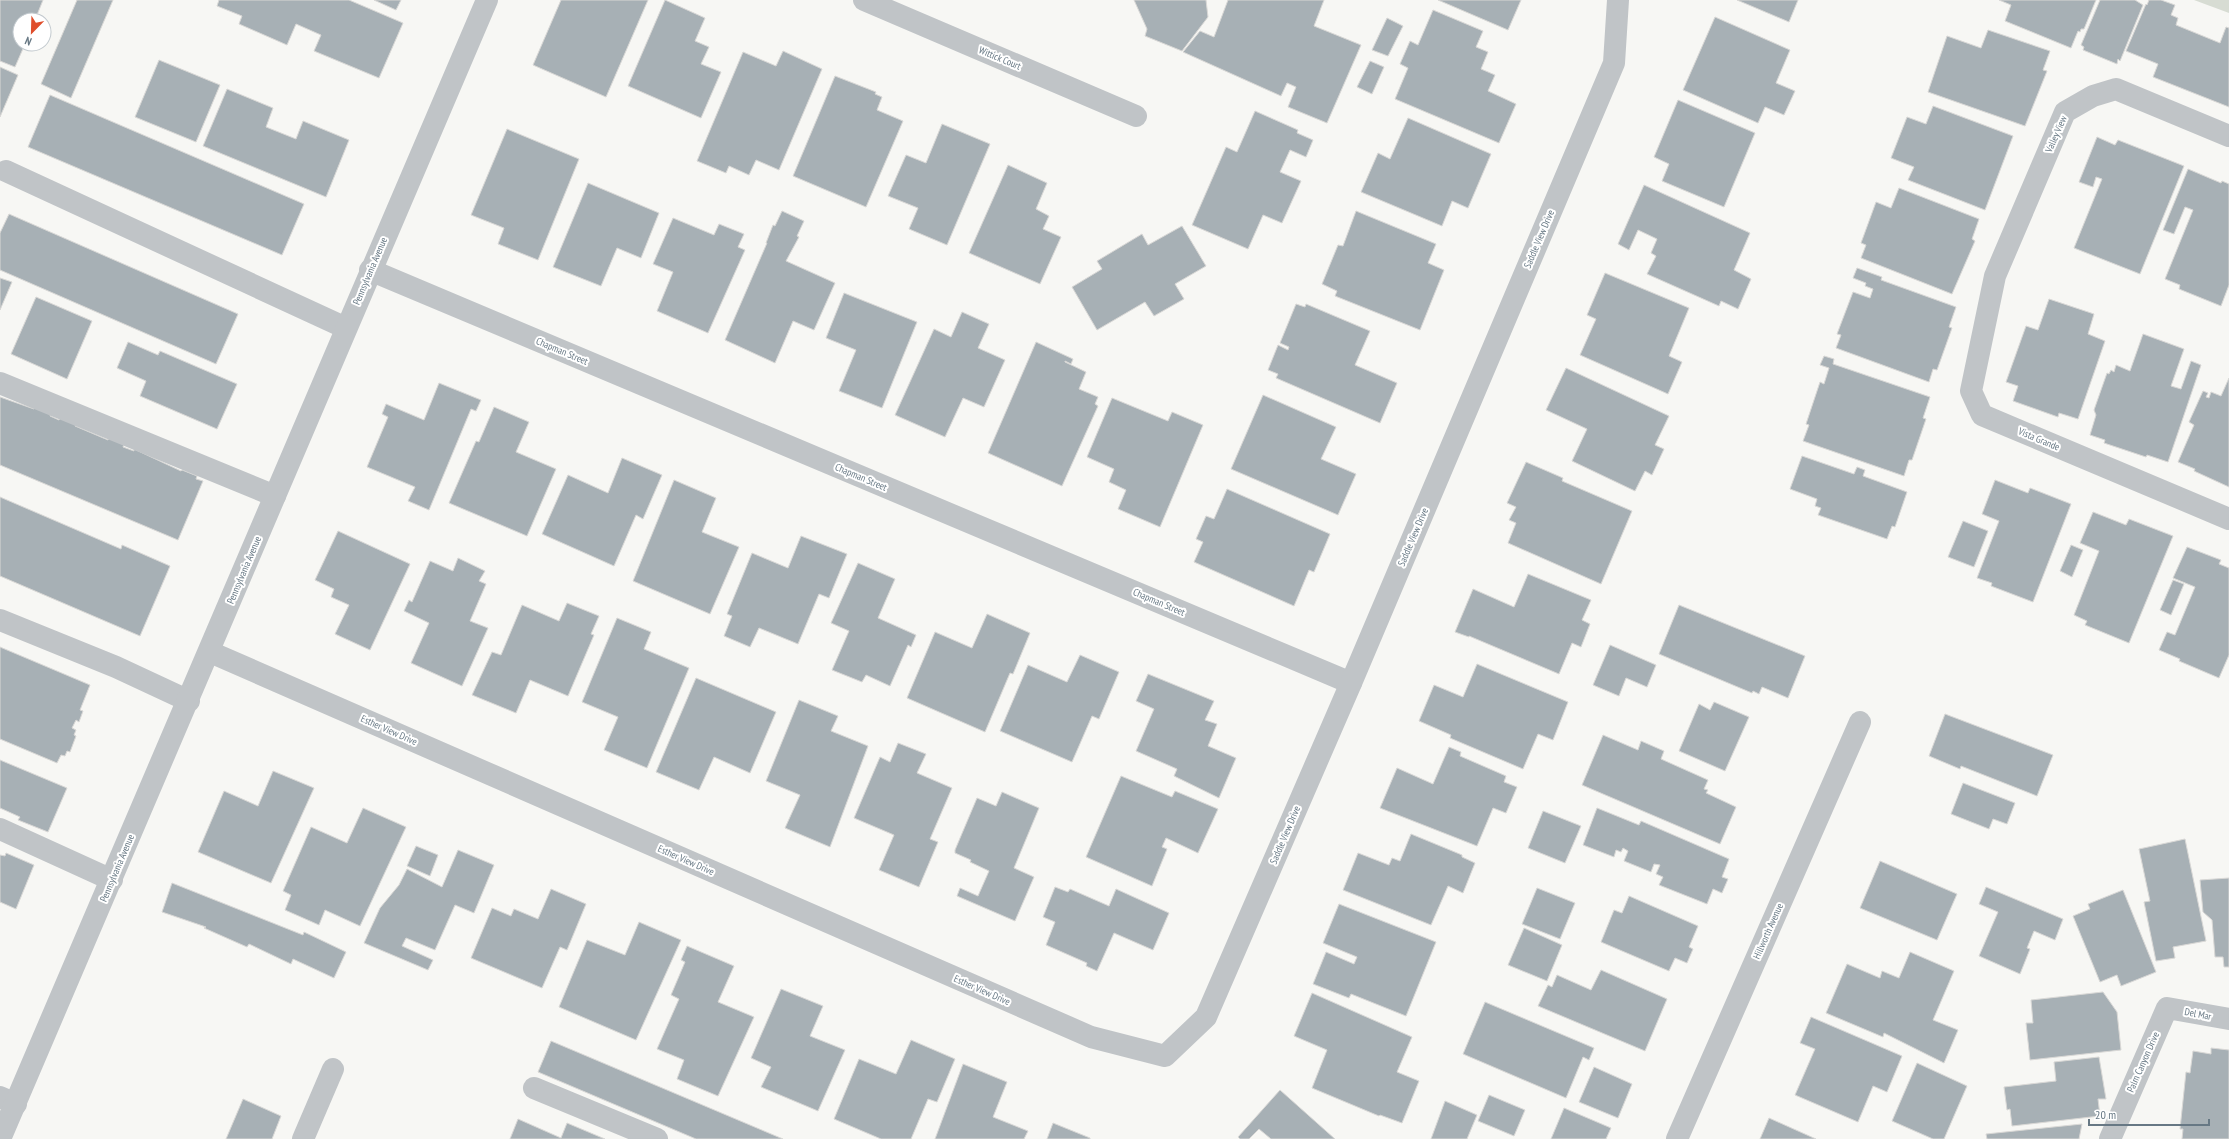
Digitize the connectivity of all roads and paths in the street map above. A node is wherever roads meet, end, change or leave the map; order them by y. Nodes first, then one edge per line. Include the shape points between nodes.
1 (487, 0) edge
2 (864, 0) edge
3 (1618, 0) edge
4 (1136, 116) dead end
5 (2229, 136) edge
6 (6, 171) dead end
7 (370, 270) junction
8 (1995, 276) joint
9 (346, 328) junction
10 (0, 383) edge
11 (275, 496) junction
12 (2229, 519) edge
13 (0, 620) edge
14 (210, 652) junction
15 (1351, 683) junction
16 (189, 701) junction
17 (1860, 722) dead end
18 (0, 829) edge
19 (112, 880) junction
20 (2167, 1008) joint
21 (2229, 1019) edge
22 (1165, 1056) joint
23 (333, 1069) dead end
24 (534, 1088) dead end
25 (8, 1100) edge
26 (0, 1139) edge
27 (304, 1139) edge
28 (657, 1139) edge
29 (1677, 1139) edge
30 (2110, 1139) edge

1 - 7 street, Pennsylvania Avenue
2 - 4 street, Wittick Court
3 - 15 street, Saddle View Drive via 1614,63
5 - 8 street, Valley View via 2116,88 2093,96 2065,112
6 - 9 street
7 - 9 street, Pennsylvania Avenue
7 - 15 street, Chapman Street
8 - 12 street, Vista Grande via 1970,391 1982,416
9 - 11 street, Pennsylvania Avenue
10 - 11 street
11 - 14 street, Pennsylvania Avenue
13 - 16 street via 116,667
14 - 16 street, Pennsylvania Avenue
14 - 22 street, Esther View Drive via 1091,1037
15 - 22 street, Saddle View Drive via 1206,1017
16 - 19 street, Pennsylvania Avenue
17 - 29 street, Hillworth Avenue
18 - 19 street
19 - 25 street, Pennsylvania Avenue
20 - 21 street, Del Mar
20 - 30 street, Palm Canyon Drive
23 - 27 street
24 - 28 street
25 - 26 street, Pennsylvania Avenue

